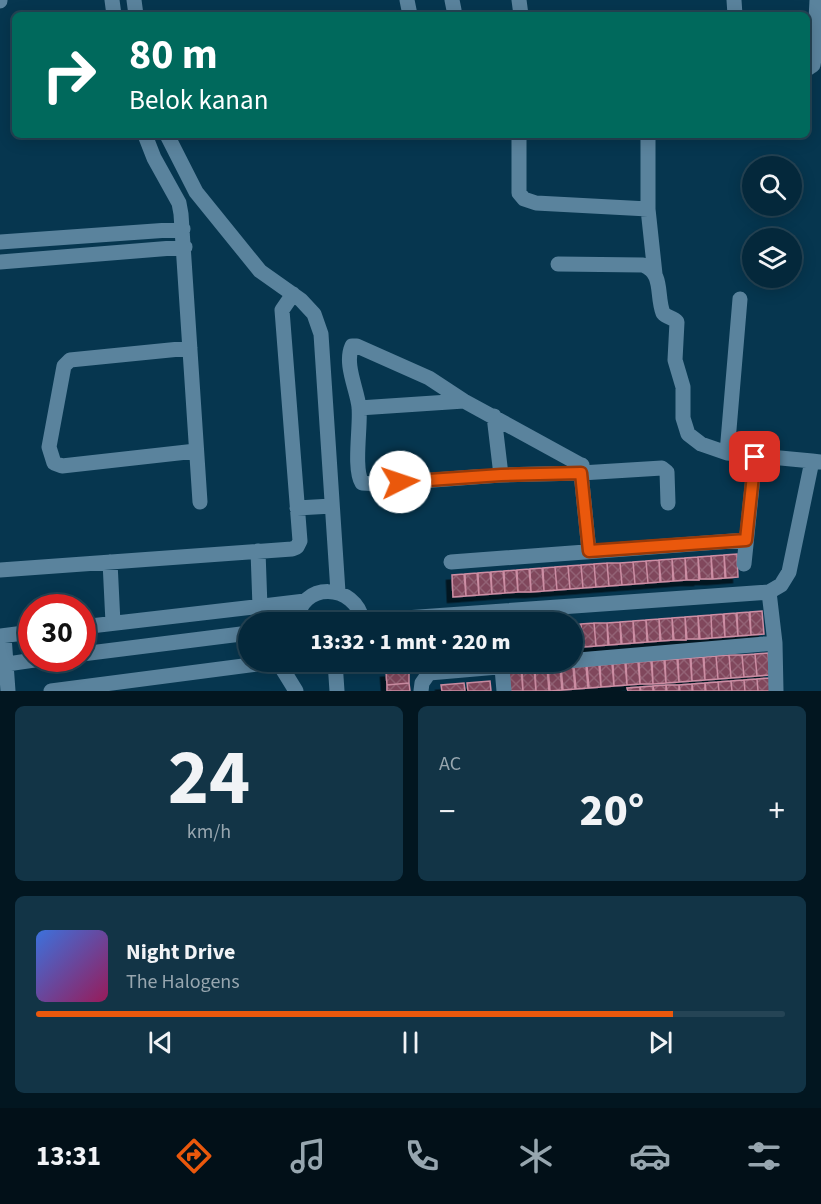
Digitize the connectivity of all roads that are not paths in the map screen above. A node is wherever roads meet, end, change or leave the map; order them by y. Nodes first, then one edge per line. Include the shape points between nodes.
1 (817, 0) edge
2 (810, 67) edge
3 (146, 138) edge
4 (168, 138) edge
5 (519, 138) edge
6 (648, 138) edge
7 (648, 208) junction
8 (183, 229) junction
9 (0, 242) edge
10 (185, 247) junction
11 (0, 262) edge
12 (558, 264) dead end
13 (655, 274) junction
14 (293, 294) junction
15 (740, 299) dead end
16 (190, 348) junction
17 (351, 370) junction
18 (323, 371) junction
19 (464, 401) junction
20 (359, 408) junction
21 (494, 416) junction
22 (196, 452) junction
23 (727, 453) junction
24 (755, 457) junction
25 (816, 461) edge
26 (581, 473) junction
27 (501, 475) junction
28 (200, 502) dead end
29 (668, 503) dead end
30 (332, 506) junction
31 (297, 508) junction
32 (746, 540) junction
33 (258, 551) junction
34 (589, 551) junction
35 (110, 562) junction
36 (452, 562) dead end
37 (744, 564) dead end
38 (0, 570) edge
39 (338, 592) junction
40 (769, 592) junction
41 (305, 602) junction
42 (260, 607) junction
43 (299, 612) edge
44 (359, 612) edge
45 (498, 612) edge
46 (113, 623) junction
47 (96, 625) edge
48 (18, 634) edge
49 (238, 634) edge
50 (2, 636) edge
51 (775, 643) junction
52 (96, 652) edge
53 (583, 661) edge
54 (18, 662) edge
55 (3, 664) edge
56 (336, 672) edge
57 (444, 672) edge
58 (502, 672) edge
59 (8, 691) edge
60 (51, 691) edge
61 (296, 691) edge
62 (337, 691) edge
63 (421, 691) edge
64 (504, 691) edge
65 (776, 691) edge

1 - 2 street via 814,58
3 - 8 street via 179,203
4 - 14 street via 196,192 260,271
5 - 7 street via 519,193 524,199 536,203
6 - 7 street
7 - 13 street
8 - 9 street
8 - 10 street
10 - 11 street
10 - 16 street
12 - 13 street via 643,265
13 - 23 street via 663,313 677,322 675,360 683,387 683,418 688,434 701,444
14 - 18 street via 314,314 321,333
14 - 31 street via 282,310
15 - 23 street
16 - 22 street
16 - 22 street via 73,359 65,363 49,447 54,463 62,466
17 - 18 street
17 - 19 street via 350,351 357,346 429,378
17 - 20 street
18 - 30 street
19 - 20 street
19 - 21 street
20 - 27 street via 362,483
21 - 26 street via 581,465
21 - 27 street
22 - 28 street
23 - 24 street
24 - 25 street
24 - 32 street
25 - 40 street via 789,572 781,585
26 - 27 street
26 - 29 street via 662,468 667,471
26 - 34 street
30 - 31 street
30 - 39 street
31 - 33 street via 297,547
32 - 34 street
32 - 37 street
33 - 35 street
33 - 42 street
34 - 36 street
35 - 38 street
35 - 46 street
39 - 41 street via 323,591
39 - 44 street via 352,600
40 - 45 street
40 - 51 street
41 - 42 street
41 - 43 street
42 - 46 street
46 - 47 street
48 - 50 street
49 - 52 street
50 - 55 street
51 - 53 street
51 - 65 street
54 - 55 street
55 - 59 street
56 - 62 street
57 - 63 street via 429,673
58 - 64 street
60 - 61 street via 258,664 280,665

